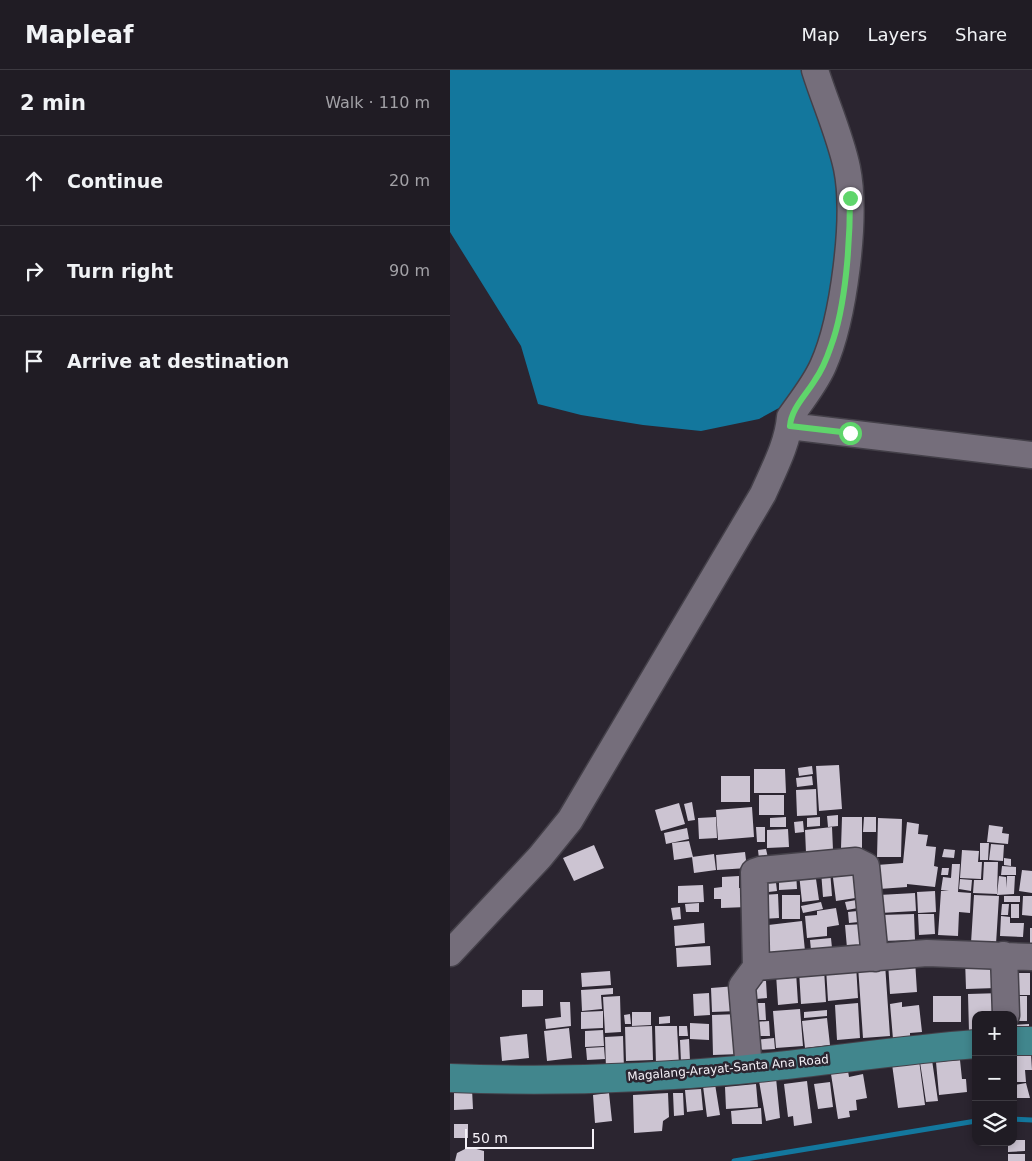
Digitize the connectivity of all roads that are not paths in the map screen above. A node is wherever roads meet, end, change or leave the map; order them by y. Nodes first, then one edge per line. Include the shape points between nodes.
1 (815, 70) edge
2 (790, 426) junction
3 (1032, 455) edge
4 (450, 953) edge
5 (1004, 955) junction
6 (1032, 957) edge
7 (875, 958) junction
8 (756, 967) junction
9 (1006, 1011) edge
10 (1017, 1041) edge
11 (1032, 1041) edge
12 (972, 1044) edge
13 (749, 1069) junction
14 (450, 1078) edge

1 - 2 street via 847,168 850,226 832,343 816,380 790,417
2 - 3 street
2 - 4 street via 763,494 570,820 540,858
5 - 6 street
5 - 7 street via 927,953
5 - 9 street
7 - 8 street
7 - 8 street via 866,866 856,861 754,872
8 - 13 street via 742,986
10 - 11 main road
12 - 13 main road, Magalang-Arayat-Santa Ana Road
13 - 14 main road, Magalang-Arayat-Santa Ana Road via 629,1078 514,1081

